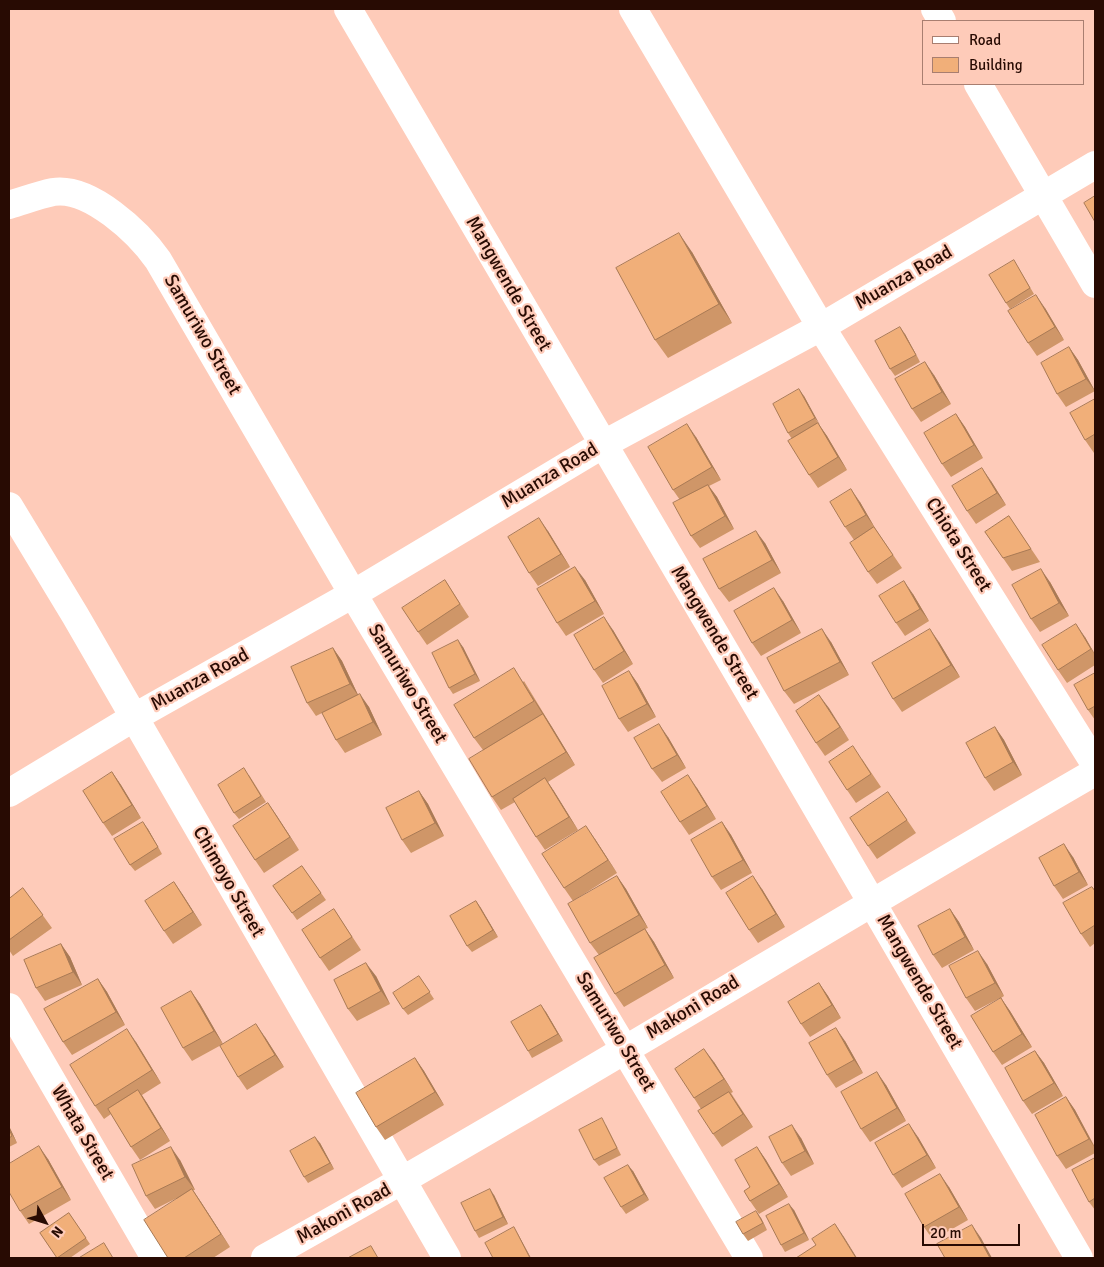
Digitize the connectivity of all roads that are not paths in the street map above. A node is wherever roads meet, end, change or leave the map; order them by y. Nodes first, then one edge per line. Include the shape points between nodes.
1 (348, 9) edge
2 (633, 9) edge
3 (934, 9) edge
4 (941, 20) edge
5 (979, 85) edge
6 (1095, 165) edge
7 (1043, 196) junction
8 (9, 205) edge
9 (1095, 284) edge
10 (821, 327) junction
11 (602, 445) junction
12 (9, 506) edge
13 (353, 594) junction
14 (133, 718) junction
15 (1095, 764) edge
16 (1095, 772) edge
17 (9, 793) edge
18 (872, 901) junction
19 (9, 1007) edge
20 (625, 1048) junction
21 (401, 1182) junction
22 (155, 1258) edge
23 (265, 1258) edge
24 (447, 1258) edge
25 (749, 1258) edge
26 (1079, 1258) edge

1 - 11 street, Mangwende Street
2 - 10 street, Chiota Street
3 - 4 street
5 - 7 street
6 - 7 street, Muanza Road
7 - 9 street
7 - 10 street, Muanza Road
8 - 13 street, Samuriwo Street via 54,192 71,193 84,197 131,228 148,245
10 - 11 street, Muanza Road
10 - 15 street, Chiota Street
11 - 13 street, Muanza Road
11 - 18 street, Mangwende Street
12 - 14 street, Chimoyo Street
13 - 14 street, Muanza Road
13 - 20 street, Samuriwo Street
14 - 17 street, Muanza Road
14 - 21 street, Chimoyo Street
16 - 18 street, Makoni Road
18 - 20 street, Makoni Road
18 - 26 street, Mangwende Street
19 - 22 street, Whata Street
20 - 21 street, Makoni Road
20 - 25 street, Samuriwo Street
21 - 23 street, Makoni Road
21 - 24 street, Chimoyo Street

